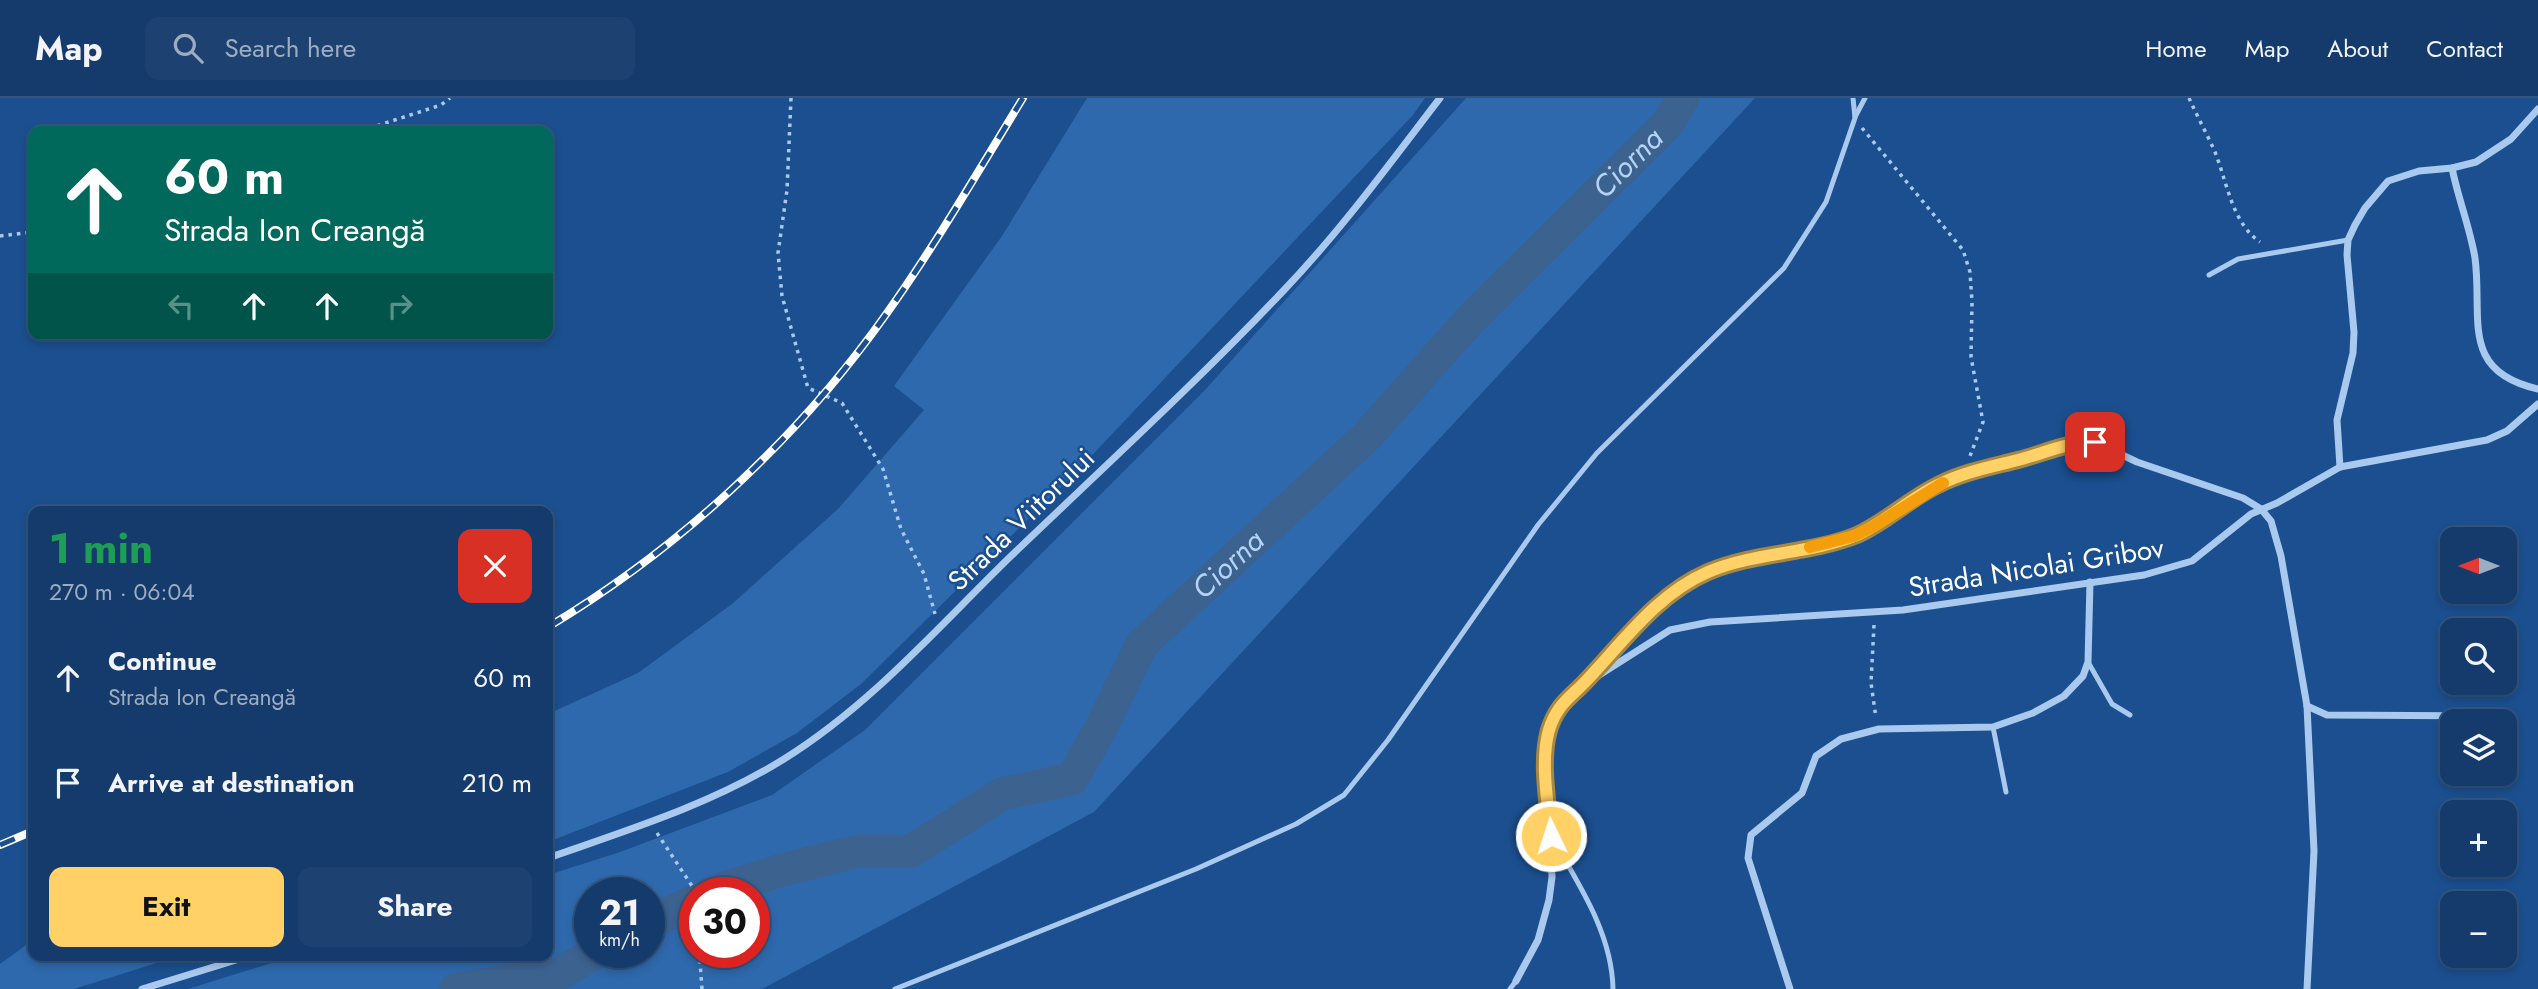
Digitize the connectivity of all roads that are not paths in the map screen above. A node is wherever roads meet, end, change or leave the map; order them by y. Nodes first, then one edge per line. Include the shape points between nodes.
1 (1440, 98) edge
2 (1853, 98) edge
3 (1864, 98) edge
4 (2538, 109) edge
5 (1855, 118) junction
6 (2452, 168) junction
7 (2348, 240) junction
8 (2209, 275) dead end
9 (2538, 389) edge
10 (2538, 404) edge
11 (2340, 467) junction
12 (2261, 509) junction
13 (2091, 582) junction
14 (2088, 662) junction
15 (1584, 684) junction
16 (2306, 706) junction
17 (2130, 715) dead end
18 (2440, 716) edge
19 (1993, 727) junction
20 (2006, 792) dead end
21 (1551, 836) junction
22 (553, 857) edge
23 (233, 961) edge
24 (1516, 981) joint
25 (142, 989) edge
26 (895, 989) edge
27 (1510, 989) edge
28 (1613, 989) edge
29 (1790, 989) edge
30 (2306, 989) edge

1 - 22 street, Strada Viitorului via 1287,287 857,707 785,759 724,792
2 - 5 lane
3 - 5 lane
4 - 6 street via 2494,151
5 - 26 lane via 1826,202 1784,268 1597,453 1538,525 1388,740 1344,795 1296,824 1196,869
6 - 7 street via 2388,181 2365,208
6 - 9 street via 2474,256 2480,347 2500,374
7 - 8 lane via 2238,259
7 - 11 street via 2354,332 2337,420
10 - 11 street, Strada Nicolai Gribov via 2507,431 2487,440
11 - 12 street, Strada Nicolai Gribov
12 - 13 street, Strada Nicolai Gribov via 2235,524 2192,561 2144,575
12 - 15 street via 2095,442 2060,446 1937,485 1854,536 1707,572 1652,610
12 - 16 street via 2272,521 2281,556
13 - 14 street
13 - 15 street, Strada Nicolai Gribov via 1874,612 1689,625 1670,630
14 - 17 lane via 2112,704
14 - 19 street via 2083,676 2064,696
15 - 21 street, Strada Nicolai Gribov via 1561,706 1548,734
16 - 18 street via 2327,715
16 - 30 street via 2315,851
19 - 20 lane
19 - 29 street via 1879,729 1827,746 1815,756 1802,793 1751,835 1748,858
21 - 24 street, Strada Nicolai Gribov via 1549,900 1538,940
21 - 28 lane via 1600,930 1611,961
23 - 25 street
24 - 27 lane, Strada Nicolai Gribov

